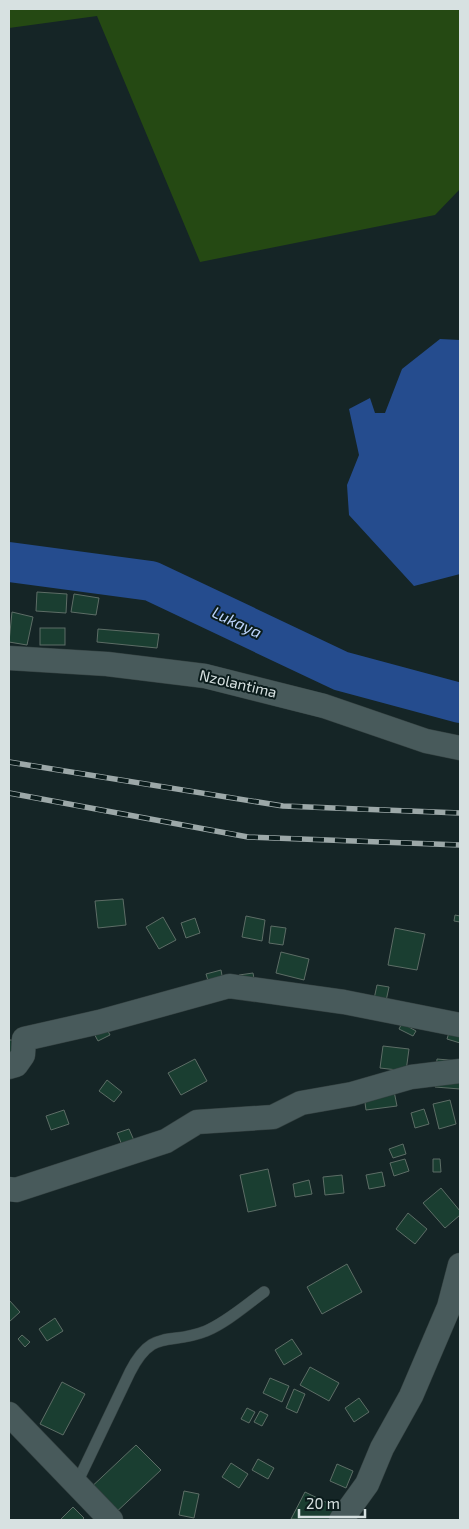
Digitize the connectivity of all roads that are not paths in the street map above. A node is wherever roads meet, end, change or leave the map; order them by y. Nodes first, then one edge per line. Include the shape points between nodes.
1 (9, 658) edge
2 (460, 748) edge
3 (460, 1024) edge
4 (9, 1067) edge
5 (460, 1071) edge
6 (9, 1189) edge
7 (460, 1265) edge
8 (264, 1292) dead end
9 (9, 1414) edge
10 (76, 1485) junction
11 (111, 1520) edge
12 (341, 1520) edge

1 - 2 street, Nzolantima via 106,664 205,676 324,706 426,741
3 - 4 street via 344,1002 229,986 24,1039 23,1055 16,1065
5 - 6 street via 411,1077 352,1094 301,1103 273,1117 197,1122 166,1141 16,1190
7 - 12 street via 450,1307 411,1396 382,1448 367,1484
8 - 10 lane via 215,1327 147,1346 130,1372
9 - 10 street
10 - 11 street

